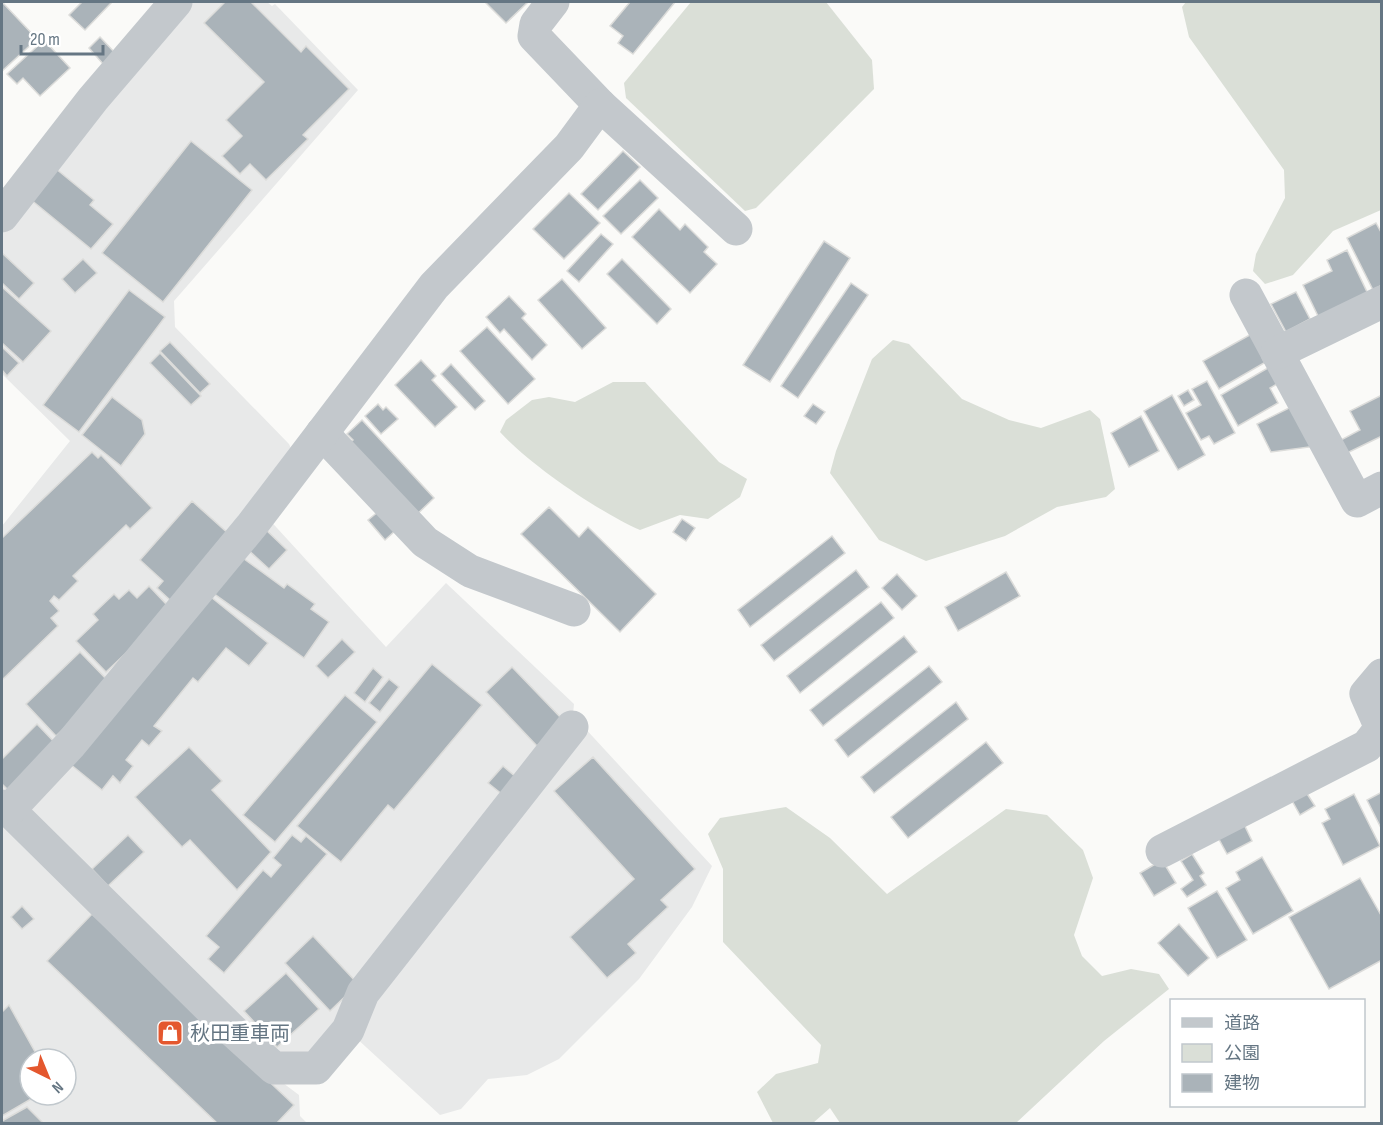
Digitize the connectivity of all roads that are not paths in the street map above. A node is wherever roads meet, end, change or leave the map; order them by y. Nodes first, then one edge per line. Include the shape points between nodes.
1 (176, 2) edge
2 (553, 2) edge
3 (600, 105) junction
4 (2, 216) edge
5 (736, 229) dead end
6 (1246, 295) dead end
7 (1382, 302) edge
8 (1277, 353) junction
9 (322, 433) junction
10 (1382, 488) edge
11 (574, 610) dead end
12 (1382, 675) edge
13 (572, 727) dead end
14 (5, 808) edge
15 (1162, 851) dead end

1 - 4 street via 93,99
2 - 3 street via 536,24 534,36
3 - 5 street
3 - 9 street via 569,147 434,286
6 - 8 street
7 - 8 street
8 - 10 street via 1357,501
9 - 11 street via 425,542 470,572
9 - 14 street via 252,525 77,736
12 - 15 street via 1365,694 1381,728 1367,746
13 - 14 street via 363,993 348,1030 316,1068 274,1068

